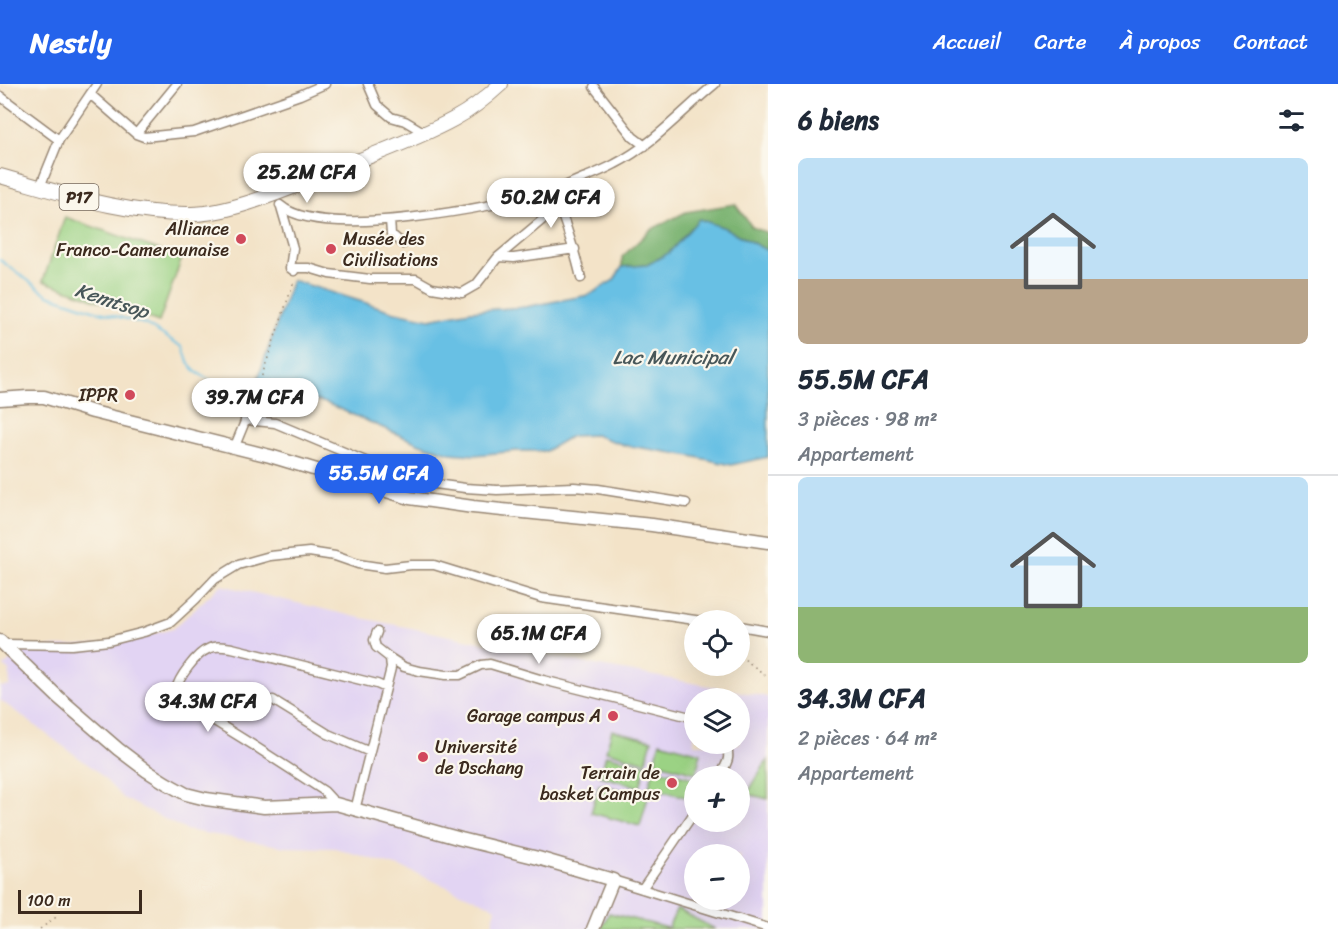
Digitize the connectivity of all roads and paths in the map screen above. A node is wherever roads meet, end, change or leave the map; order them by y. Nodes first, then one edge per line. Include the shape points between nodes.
1 (97, 84) edge
2 (177, 84) edge
3 (325, 84) edge
4 (368, 84) edge
5 (501, 84) edge
6 (715, 84) edge
7 (594, 87) dead end
8 (90, 94) junction
9 (0, 96) edge
10 (425, 133) junction
11 (136, 134) junction
12 (59, 140) junction
13 (645, 146) junction
14 (0, 176) edge
15 (40, 187) junction
16 (553, 190) junction
17 (278, 200) junction
18 (390, 220) junction
19 (403, 244) dead end
20 (575, 249) junction
21 (498, 257) junction
22 (293, 270) junction
23 (581, 278) dead end
24 (0, 399) edge
25 (253, 402) joint
26 (245, 420) junction
27 (235, 446) junction
28 (686, 503) dead end
29 (768, 542) edge
30 (684, 618) edge
31 (750, 628) edge
32 (768, 631) edge
33 (377, 632) dead end
34 (2, 642) edge
35 (390, 658) junction
36 (750, 663) edge
37 (768, 676) edge
38 (387, 688) junction
39 (273, 700) dead end
40 (684, 715) edge
41 (370, 752) junction
42 (336, 804) junction
43 (355, 810) junction
44 (684, 828) edge
45 (613, 880) junction
46 (642, 890) junction
47 (59, 915) dead end
48 (768, 928) edge
49 (40, 929) edge
50 (593, 929) edge

1 - 8 street
2 - 11 street
3 - 11 street via 194,132 144,137
4 - 10 street via 377,105 391,117
5 - 10 main road, P17 via 475,106
6 - 13 street
7 - 13 street via 633,137
8 - 11 street
8 - 12 street
9 - 12 street
10 - 17 main road, P17
12 - 15 street
13 - 16 street via 615,164
14 - 15 main road, P17
15 - 17 main road, P17 via 158,213 211,213
16 - 18 street via 444,214
16 - 20 street
16 - 21 street via 547,216
17 - 18 street via 286,210 298,215 326,220
17 - 22 street via 293,248
18 - 19 street via 391,234
20 - 21 street
20 - 23 street
21 - 22 street via 476,285 462,293 432,288 416,279 370,279 309,268
22 - 25 path
24 - 27 main road via 44,398
25 - 26 street
26 - 27 street
26 - 28 street via 275,423 413,481 497,490 598,489
27 - 29 main road via 420,500
30 - 34 street via 542,598 434,565 386,568 309,552 270,556 238,565 215,579 171,622 144,632 72,645
31 - 32 street
33 - 35 street via 376,647
34 - 42 main road via 118,749 186,794 264,807
35 - 38 street
35 - 40 street via 404,667 446,675 460,675 490,664
36 - 37 path
38 - 41 street
38 - 42 street via 232,648 214,647 200,653 177,687 178,699 324,791
39 - 41 street via 328,734
41 - 43 street
42 - 43 main road
43 - 45 main road
44 - 46 street
45 - 46 street
45 - 50 main road
46 - 48 street
47 - 49 path

